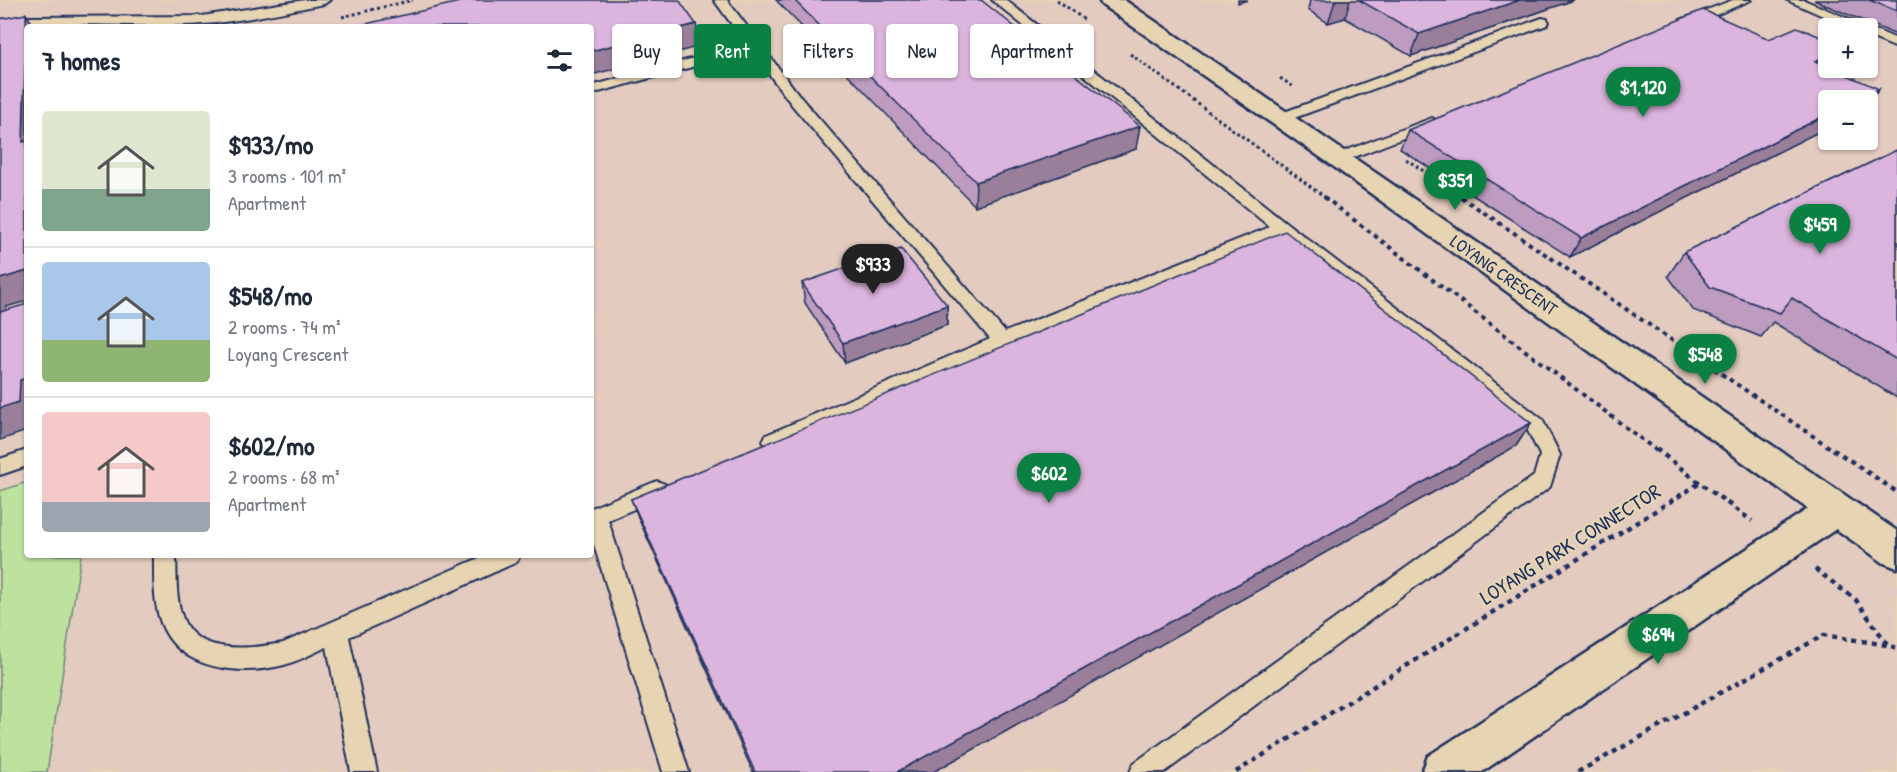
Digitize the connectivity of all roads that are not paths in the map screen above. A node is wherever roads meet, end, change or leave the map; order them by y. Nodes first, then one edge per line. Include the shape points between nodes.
1 (324, 0) edge
2 (720, 0) edge
3 (998, 0) edge
4 (1110, 0) edge
5 (1745, 0) edge
6 (1793, 0) edge
7 (1836, 18) edge
8 (1542, 22) dead end
9 (0, 24) edge
10 (180, 24) edge
11 (738, 24) edge
12 (1670, 30) edge
13 (1878, 36) edge
14 (1897, 44) edge
15 (694, 62) edge
16 (771, 67) edge
17 (594, 89) edge
18 (1281, 118) junction
19 (1442, 118) edge
20 (1339, 158) junction
21 (1282, 228) junction
22 (1002, 341) junction
23 (759, 447) edge
24 (24, 459) edge
25 (0, 467) edge
26 (672, 484) edge
27 (1837, 509) junction
28 (594, 517) edge
29 (1897, 552) edge
30 (165, 558) edge
31 (501, 558) edge
32 (336, 633) junction
33 (364, 772) edge
34 (676, 772) edge
35 (1143, 772) edge
36 (1444, 772) edge

1 - 10 lane
2 - 11 lane
3 - 21 lane
4 - 18 street, LOYANG CRESCENT
5 - 12 lane
6 - 7 lane
8 - 18 lane
9 - 10 lane via 48,19
13 - 14 lane
15 - 17 lane
16 - 22 lane
18 - 20 street, LOYANG CRESCENT
19 - 20 lane
20 - 27 street, LOYANG CRESCENT
21 - 22 lane
21 - 35 lane via 1535,424 1550,455 1543,481
22 - 23 lane
24 - 25 lane
26 - 28 lane
27 - 29 street, LOYANG CRESCENT
27 - 36 street
28 - 34 lane
30 - 32 lane via 174,626 190,645 216,656 248,659 285,654
31 - 32 lane
32 - 33 lane

